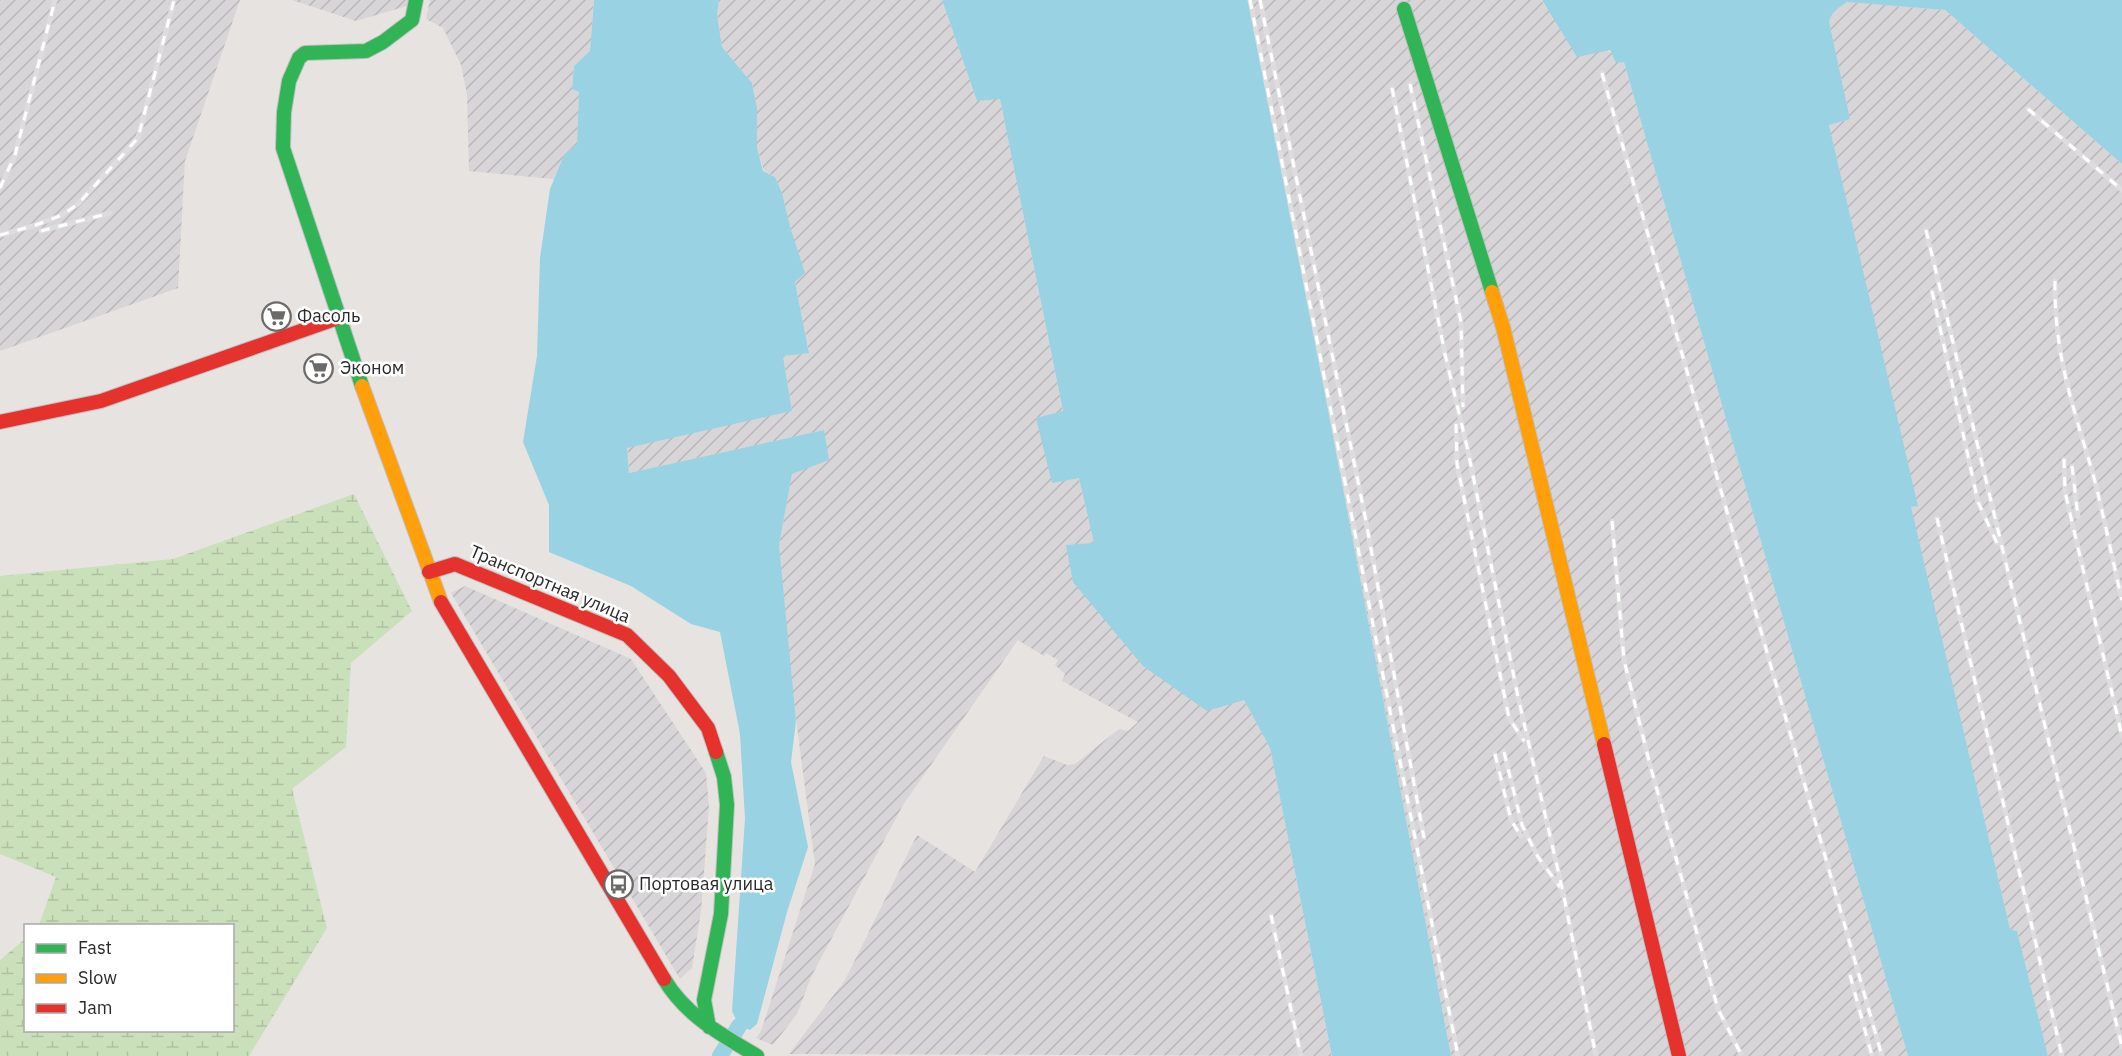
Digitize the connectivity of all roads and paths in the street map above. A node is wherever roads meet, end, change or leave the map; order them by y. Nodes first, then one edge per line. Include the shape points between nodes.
1 (416, 0) edge
2 (1404, 9) dead end
3 (338, 318) junction
4 (0, 422) edge
5 (429, 572) junction
6 (709, 1027) junction
7 (742, 1052) edge
8 (757, 1056) edge
9 (1679, 1056) edge

1 - 3 street via 412,20 367,51 306,53 298,57 292,68 281,131 283,148
2 - 9 street via 1503,327
3 - 4 street via 101,401
3 - 5 street
5 - 6 street via 436,593 666,984 676,999
5 - 6 street, Транспортная улица via 455,564 627,635 669,676 708,728 724,777 727,805 721,914 704,1000
6 - 7 street
7 - 8 street

